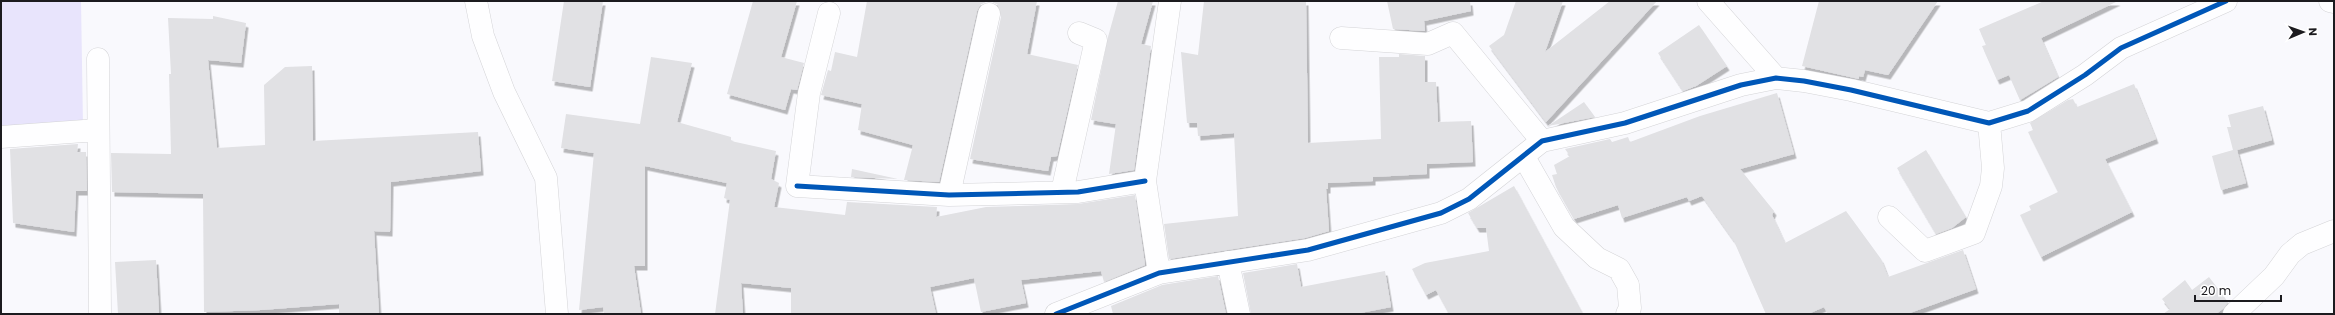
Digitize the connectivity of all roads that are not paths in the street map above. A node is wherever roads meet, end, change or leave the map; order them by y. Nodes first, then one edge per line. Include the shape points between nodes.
1 (476, 1) edge
2 (1170, 1) edge
3 (1708, 1) edge
4 (2226, 1) edge
5 (2330, 1) edge
6 (2334, 2) edge
7 (828, 13) dead end
8 (989, 14) dead end
9 (1079, 34) dead end
10 (1341, 38) dead end
11 (98, 59) dead end
12 (1776, 78) junction
13 (1989, 123) junction
14 (98, 130) junction
15 (1, 137) edge
16 (1542, 141) junction
17 (1524, 157) junction
18 (1145, 181) junction
19 (1062, 192) junction
20 (949, 195) junction
21 (1889, 218) dead end
22 (2334, 230) edge
23 (1228, 262) junction
24 (1159, 272) junction
25 (100, 314) edge
26 (557, 314) edge
27 (1056, 314) edge
28 (1239, 314) edge
29 (1627, 314) edge
30 (2234, 314) edge

1 - 26 street via 483,36 504,92 546,178
2 - 18 street
3 - 12 street
4 - 13 street via 2122,48 2028,111
5 - 6 street
7 - 20 street via 809,93 797,186
8 - 20 street
9 - 19 street via 1096,40
10 - 16 street via 1428,44 1454,33
11 - 14 street
12 - 13 street via 1851,90
12 - 16 street via 1741,85 1625,123
13 - 21 street via 1993,168 1991,186 1974,233 1925,251
14 - 15 street
14 - 25 street
16 - 17 street
17 - 23 street via 1469,198 1441,213 1308,250
17 - 29 street via 1564,227 1597,258 1619,269 1628,285 1630,308
18 - 19 street
18 - 24 street
19 - 20 street
22 - 30 street via 2302,244 2290,254 2274,276
23 - 24 street
23 - 28 street
24 - 27 street

